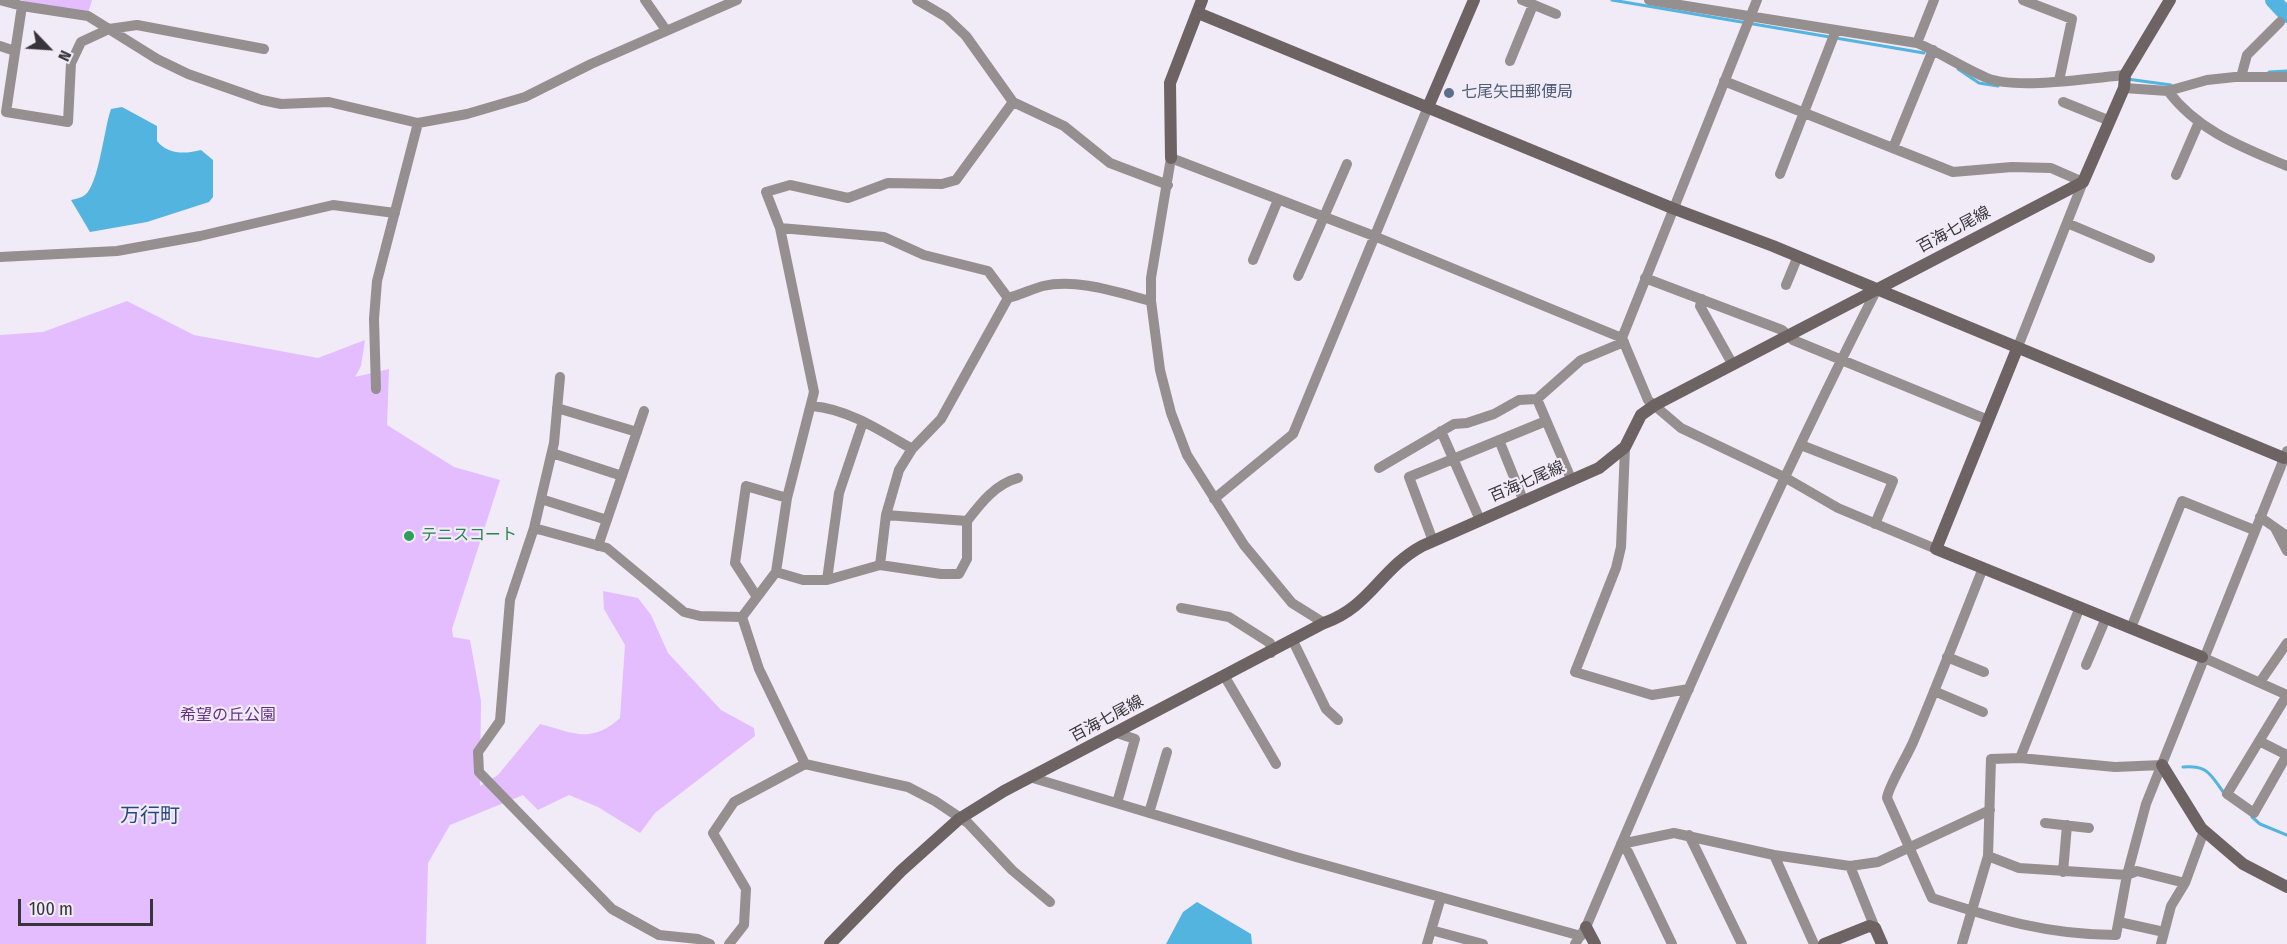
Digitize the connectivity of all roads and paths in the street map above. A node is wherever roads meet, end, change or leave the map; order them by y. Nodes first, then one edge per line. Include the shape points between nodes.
1 (0, 0) edge
2 (645, 0) edge
3 (737, 0) edge
4 (917, 0) edge
5 (1202, 0) edge
6 (1474, 0) edge
7 (1522, 0) edge
8 (1649, 0) edge
9 (1757, 0) edge
10 (1934, 0) edge
11 (2023, 0) edge
12 (2170, 0) edge
13 (18, 3) edge
14 (1698, 4) edge
15 (1533, 5) junction
16 (1198, 13) junction
17 (1556, 14) dead end
18 (1749, 20) junction
19 (2280, 22) dead end
20 (109, 29) junction
21 (666, 30) junction
22 (1836, 30) junction
23 (1917, 43) junction
24 (0, 46) edge
25 (264, 49) dead end
26 (1934, 50) junction
27 (15, 51) junction
28 (1509, 61) dead end
29 (2241, 77) junction
30 (2287, 77) edge
31 (1724, 81) junction
32 (2059, 81) junction
33 (2125, 81) junction
34 (2168, 91) junction
35 (1012, 102) junction
36 (2063, 102) dead end
37 (1428, 107) junction
38 (3, 111) edge
39 (1803, 113) junction
40 (2110, 121) junction
41 (2199, 122) junction
42 (418, 123) junction
43 (1893, 148) junction
44 (1171, 158) junction
45 (1347, 164) dead end
46 (2287, 166) edge
47 (1780, 174) dead end
48 (2176, 175) dead end
49 (2083, 182) junction
50 (1168, 185) junction
51 (1278, 200) junction
52 (1672, 208) junction
53 (395, 213) junction
54 (1325, 217) junction
55 (2067, 223) junction
56 (780, 228) junction
57 (1374, 236) junction
58 (1798, 256) junction
59 (0, 257) edge
60 (2150, 258) dead end
61 (1253, 260) dead end
62 (1298, 276) dead end
63 (1645, 278) junction
64 (1786, 285) dead end
65 (1877, 290) junction
66 (1008, 298) junction
67 (1702, 299) junction
68 (1151, 301) junction
69 (1789, 336) junction
70 (1623, 340) junction
71 (2017, 349) junction
72 (1841, 360) junction
73 (1733, 365) junction
74 (560, 377) dead end
75 (376, 389) dead end
76 (1537, 399) junction
77 (1655, 405) junction
78 (812, 406) junction
79 (557, 408) junction
80 (644, 411) dead end
81 (1988, 420) junction
82 (1546, 421) junction
83 (863, 422) junction
84 (1441, 431) junction
85 (637, 432) junction
86 (1500, 440) junction
87 (1801, 445) junction
88 (1625, 447) junction
89 (912, 448) junction
90 (552, 453) junction
91 (2286, 456) edge
92 (1453, 459) junction
93 (1378, 468) dead end
94 (622, 476) junction
95 (1018, 478) dead end
96 (1786, 478) junction
97 (1572, 481) junction
98 (787, 498) junction
99 (541, 499) junction
100 (1214, 499) junction
101 (1524, 502) junction
102 (886, 515) junction
103 (2260, 517) junction
104 (607, 520) junction
105 (1480, 520) junction
106 (967, 521) junction
107 (1875, 524) junction
108 (534, 528) junction
109 (2275, 528) junction
110 (2254, 530) junction
111 (2287, 536) edge
112 (1433, 541) junction
113 (598, 546) junction
114 (1936, 549) junction
115 (2287, 551) edge
116 (880, 565) junction
117 (1983, 568) junction
118 (776, 572) junction
119 (827, 580) junction
120 (757, 597) junction
121 (1181, 608) dead end
122 (2080, 608) junction
123 (742, 617) junction
124 (2106, 618) junction
125 (1324, 623) junction
126 (2131, 628) junction
127 (1293, 641) junction
128 (2287, 644) edge
129 (1271, 653) junction
130 (1947, 657) junction
131 (2202, 657) junction
132 (2086, 665) dead end
133 (1984, 672) dead end
134 (1225, 677) junction
135 (2260, 682) junction
136 (1689, 689) junction
137 (1934, 691) junction
138 (2287, 695) edge
139 (1983, 712) dead end
140 (1338, 720) dead end
141 (1117, 733) junction
142 (2259, 741) junction
143 (1167, 752) dead end
144 (2287, 755) edge
145 (2020, 758) junction
146 (805, 764) junction
147 (1276, 764) dead end
148 (2162, 765) junction
149 (1033, 778) junction
150 (1117, 803) junction
151 (1990, 810) junction
152 (1149, 813) junction
153 (959, 819) junction
154 (2045, 823) dead end
155 (2067, 825) junction
156 (2089, 828) dead end
157 (2204, 831) junction
158 (1689, 835) junction
159 (1621, 844) junction
160 (1909, 848) junction
161 (1774, 855) junction
162 (1988, 856) junction
163 (1850, 866) junction
164 (2063, 872) junction
165 (2127, 875) junction
166 (2185, 883) junction
167 (2287, 887) edge
168 (1442, 897) junction
169 (1050, 902) dead end
170 (1972, 911) junction
171 (2119, 922) junction
172 (1875, 928) junction
173 (1431, 930) junction
174 (2164, 932) junction
175 (1581, 935) edge
176 (2081, 940) edge
177 (2100, 940) edge
178 (710, 944) edge
179 (729, 944) edge
180 (830, 944) edge
181 (1427, 944) edge
182 (1483, 944) edge
183 (1595, 944) edge
184 (1672, 944) edge
185 (1742, 944) edge
186 (1814, 944) edge
187 (1824, 944) edge
188 (1882, 944) edge
189 (1962, 944) edge
190 (2161, 944) edge

1 - 13 street
2 - 21 street
3 - 21 street
4 - 35 street via 946,17 966,36
5 - 16 street
6 - 37 street
7 - 15 street
8 - 14 street
9 - 18 street
10 - 23 street
11 - 32 street via 2072,19
12 - 33 street
13 - 20 street via 88,16
13 - 27 street
14 - 18 street
15 - 17 street
15 - 28 street
16 - 37 street
16 - 44 street via 1170,83
18 - 22 street
18 - 31 street
19 - 29 street via 2247,55
20 - 25 street via 137,26
20 - 38 street via 81,42 71,63 68,122
20 - 42 street via 188,74 262,100 281,104 329,102
21 - 42 street via 525,97
22 - 23 street
22 - 39 street
23 - 26 street
24 - 27 street
26 - 32 street via 1988,78 2008,82
26 - 43 street
27 - 38 street
29 - 30 street
29 - 34 street via 2207,80
31 - 39 street
31 - 52 street
32 - 33 street
33 - 34 street
33 - 40 street
34 - 41 street
35 - 50 street via 1064,126 1110,163
35 - 56 street via 956,180 942,184 888,183 848,198 790,185 766,192
36 - 40 street
37 - 52 street
37 - 57 street
39 - 43 street
39 - 47 street
40 - 49 street
41 - 46 street via 2235,146
41 - 48 street
42 - 53 street
43 - 49 street via 1953,172 2051,168
44 - 50 street
44 - 51 street
45 - 54 street
49 - 55 street
49 - 65 street, 百海七尾線
50 - 68 street via 1151,278
51 - 54 street
51 - 61 street
52 - 58 street
52 - 63 street
53 - 59 street via 333,205 117,251
53 - 75 street via 377,281
54 - 57 street
54 - 62 street
55 - 60 street
55 - 71 street
56 - 66 street via 884,237 924,255 988,272
56 - 78 street via 814,392
57 - 70 street
57 - 100 street via 1293,434
58 - 64 street
58 - 65 street
63 - 67 street
63 - 70 street
65 - 69 street, 百海七尾線
65 - 71 street
65 - 72 street
66 - 68 street via 1044,286 1062,285
66 - 89 street via 941,419
67 - 69 street
67 - 73 street via 1700,306
68 - 100 street via 1160,370 1172,413 1187,455
69 - 72 street
69 - 73 street, 百海七尾線
70 - 76 street via 1581,360
70 - 77 street via 1648,400
71 - 81 street
71 - 91 street
72 - 81 street
72 - 87 street
73 - 77 street, 百海七尾線
74 - 79 street
76 - 82 street
76 - 84 street via 1519,400 1494,414
77 - 88 street, 百海七尾線 via 1641,415
77 - 96 street via 1681,428
78 - 83 street via 831,408
78 - 98 street
79 - 85 street
79 - 90 street
80 - 85 street
81 - 114 street
82 - 86 street
82 - 97 street
83 - 89 street
83 - 119 street via 839,494
84 - 92 street
84 - 93 street
85 - 94 street
86 - 92 street
86 - 101 street
87 - 96 street
87 - 107 street via 1893,481
88 - 97 street, 百海七尾線 via 1599,468
88 - 136 street via 1622,547 1575,672 1652,694
89 - 102 street via 899,470
90 - 94 street
90 - 99 street
91 - 103 street
92 - 105 street
92 - 112 street via 1409,477
94 - 104 street
95 - 106 street via 1008,480 983,500
96 - 107 street
96 - 136 street
97 - 101 street, 百海七尾線
98 - 118 street
98 - 120 street via 746,486 735,564
99 - 104 street
99 - 108 street
100 - 125 street via 1282,593
101 - 105 street, 百海七尾線
102 - 106 street
102 - 116 street
103 - 109 street
103 - 110 street
104 - 113 street
105 - 112 street, 百海七尾線
106 - 116 street via 967,559 959,574
107 - 114 street
108 - 113 street
108 - 178 street via 510,600 500,721 478,752 479,772 612,909 659,935
109 - 111 street
109 - 115 street
110 - 126 street via 2182,501
110 - 131 street
112 - 125 street, 百海七尾線 via 1407,554 1350,612
113 - 123 street via 607,548 684,612
114 - 117 street
116 - 119 street
117 - 122 street
117 - 130 street
118 - 119 street via 803,580
118 - 120 street
120 - 123 street
121 - 129 street via 1229,617 1270,644
122 - 124 street
122 - 145 street
123 - 146 street via 759,669
124 - 126 street
124 - 132 street
125 - 127 street, 百海七尾線
126 - 131 street
127 - 129 street, 百海七尾線
127 - 140 street via 1326,709
128 - 135 street
129 - 134 street, 百海七尾線
130 - 133 street
130 - 137 street
131 - 135 street
131 - 148 street
134 - 141 street, 百海七尾線
134 - 147 street
135 - 138 street
136 - 159 street
137 - 139 street
137 - 160 street via 1897,778 1888,790 1887,798
138 - 142 street
141 - 149 street, 百海七尾線
141 - 150 street via 1135,739
142 - 144 street
142 - 144 street via 2227,794 2254,813
143 - 152 street
145 - 148 street via 2115,767
145 - 151 street via 1991,759
146 - 153 street via 908,788
146 - 179 street via 734,802 713,833 746,890 744,925
148 - 157 street
148 - 165 street via 2146,804
149 - 150 street
149 - 153 street, 百海七尾線
150 - 152 street
151 - 160 street
151 - 162 street
152 - 168 street
153 - 169 street via 968,823 1012,870
153 - 180 street, 百海七尾線 via 901,871
154 - 155 street
155 - 156 street
155 - 164 street
157 - 166 street
157 - 167 street via 2243,864
158 - 159 street via 1674,833
158 - 161 street
158 - 185 street
159 - 175 street
159 - 184 street
160 - 163 street via 1878,862
160 - 170 street via 1932,898
161 - 163 street
161 - 186 street
162 - 164 street via 2019,868
162 - 170 street
163 - 172 street
164 - 165 street
165 - 166 street via 2137,871
165 - 171 street
166 - 174 street via 2171,906
168 - 173 street
168 - 175 street
170 - 176 street
170 - 189 street
171 - 174 street
171 - 177 street via 2116,935
172 - 187 street via 1859,929
172 - 188 street
173 - 181 street
173 - 182 street
174 - 190 street
175 - 183 street
176 - 177 street

